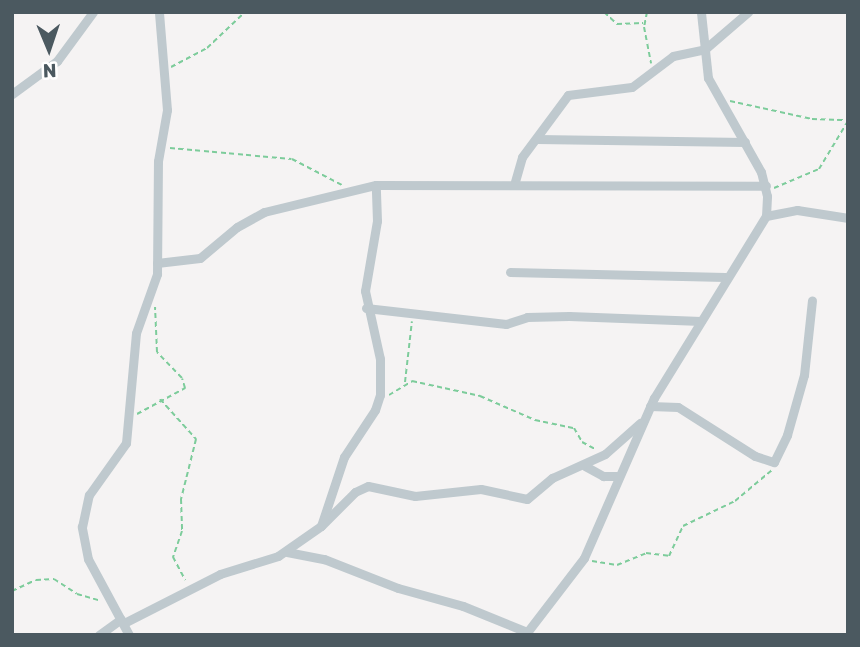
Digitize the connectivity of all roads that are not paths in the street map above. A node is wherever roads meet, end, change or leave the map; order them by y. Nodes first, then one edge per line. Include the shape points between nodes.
1 (93, 12) edge
2 (159, 12) edge
3 (701, 12) edge
4 (748, 12) edge
5 (705, 48) junction
6 (12, 94) edge
7 (537, 139) junction
8 (745, 142) junction
9 (376, 185) junction
10 (514, 185) junction
11 (766, 188) junction
12 (766, 216) junction
13 (848, 218) edge
14 (157, 263) junction
15 (510, 272) dead end
16 (725, 277) junction
17 (812, 300) dead end
18 (366, 308) junction
19 (701, 321) junction
20 (650, 406) junction
21 (642, 422) junction
22 (585, 466) junction
23 (618, 476) junction
24 (321, 526) junction
25 (286, 552) junction
26 (122, 621) junction
27 (526, 633) edge
28 (99, 635) edge
29 (129, 635) edge

1 - 6 street via 57,61
2 - 14 street via 167,110 159,150
3 - 5 street
4 - 5 street
5 - 7 street via 673,55 626,89 568,95
5 - 8 street via 708,78
7 - 8 street
7 - 10 street via 522,157
8 - 11 street
9 - 10 street
9 - 14 street via 264,212 237,227 200,258
9 - 18 street via 377,221 366,268
10 - 11 street
11 - 12 street
12 - 13 street via 797,210
12 - 16 street
14 - 26 street via 136,333 123,451 83,510 88,559
15 - 16 street
16 - 19 street
17 - 20 street via 804,375 787,436 774,461 755,456 678,407
18 - 19 street via 506,324 527,317 569,316
18 - 24 street via 380,359 377,407 344,457
19 - 20 street
20 - 21 street
21 - 22 street
21 - 23 street
22 - 23 street via 603,476
22 - 24 street via 552,478 524,500 489,490 429,497 363,488
23 - 27 street via 584,559
24 - 25 street
25 - 26 street via 237,567
25 - 27 street via 324,559 398,588 472,608
26 - 28 street
26 - 29 street

